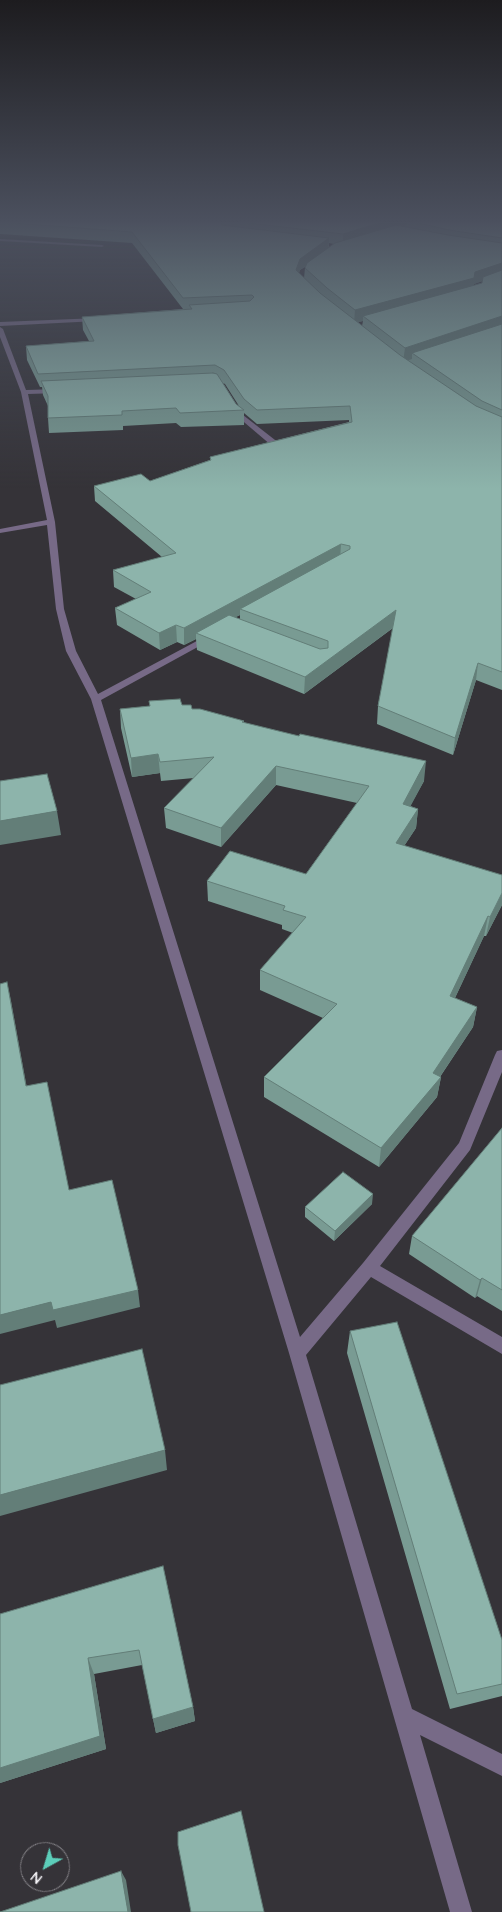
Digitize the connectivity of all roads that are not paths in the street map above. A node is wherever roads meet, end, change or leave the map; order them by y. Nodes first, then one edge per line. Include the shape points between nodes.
1 (106, 318) edge
2 (0, 324) edge
3 (0, 329) edge
4 (63, 390) edge
5 (24, 392) junction
6 (231, 401) edge
7 (281, 449) edge
8 (51, 522) junction
9 (0, 531) edge
10 (221, 631) edge
11 (96, 698) junction
12 (502, 1055) edge
13 (369, 1268) junction
14 (502, 1346) edge
15 (297, 1353) junction
16 (403, 1716) junction
17 (502, 1765) edge
18 (461, 1912) edge

1 - 2 street
3 - 5 street
4 - 5 street
5 - 8 street
6 - 7 street via 240,416
8 - 9 street
8 - 11 street via 60,609 71,651
10 - 11 street
11 - 15 street
12 - 13 street via 465,1146
13 - 14 street
13 - 15 street
15 - 16 street
16 - 17 street
16 - 18 street

